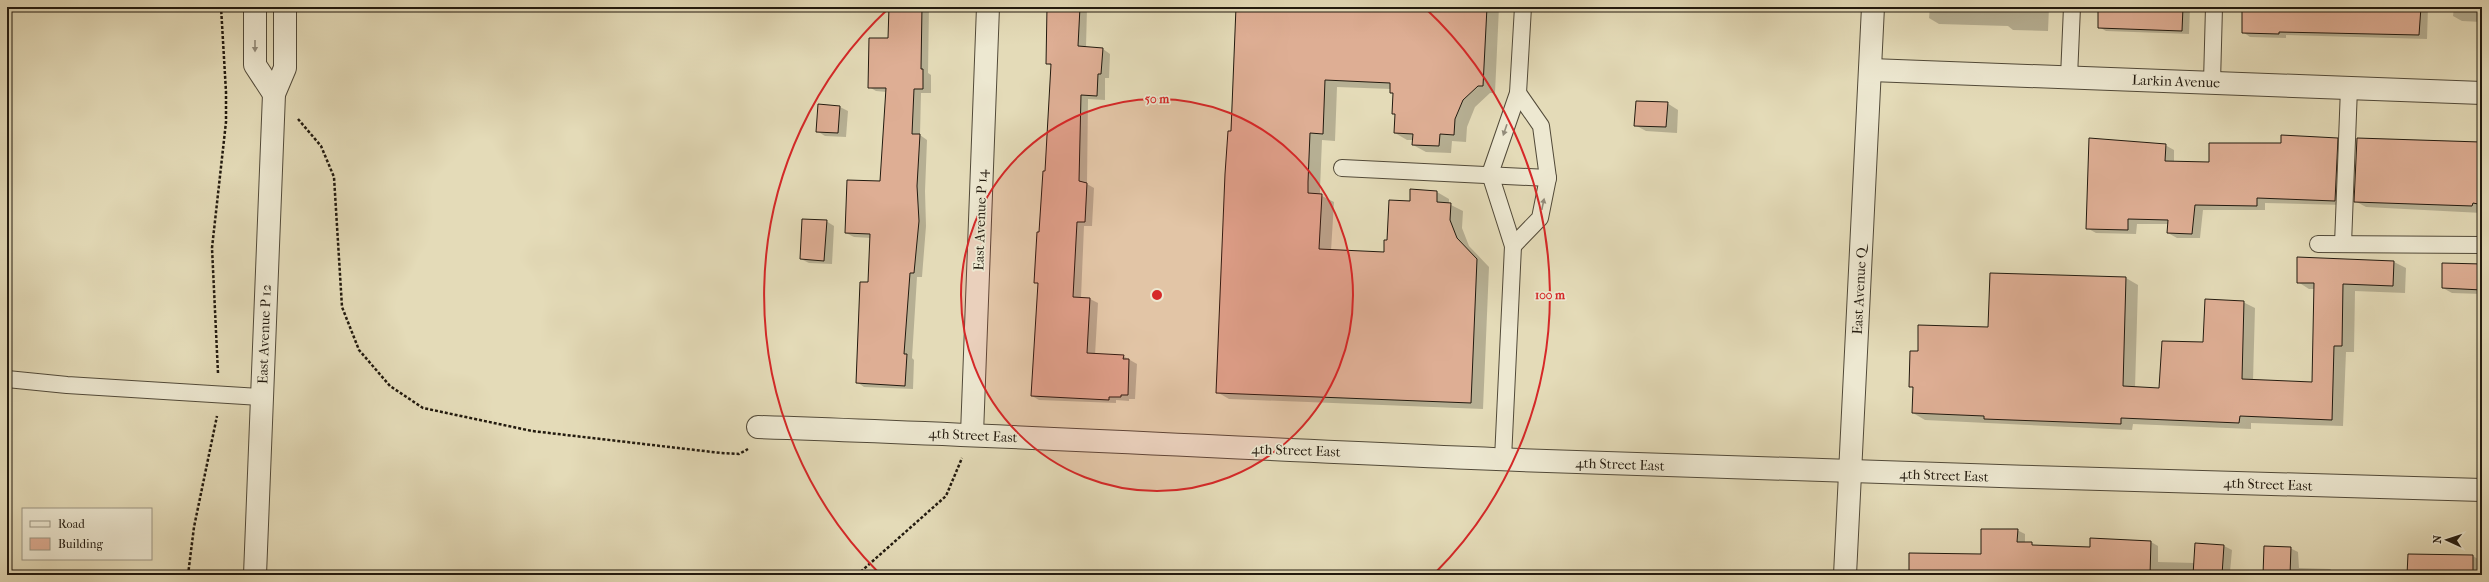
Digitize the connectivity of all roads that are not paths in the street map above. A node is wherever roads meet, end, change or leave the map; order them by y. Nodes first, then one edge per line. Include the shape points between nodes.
1 (255, 7) edge
2 (285, 7) edge
3 (988, 7) edge
4 (1523, 7) edge
5 (1873, 7) edge
6 (2072, 7) edge
7 (2214, 7) edge
8 (1871, 70) junction
9 (2069, 77) junction
10 (2212, 82) junction
11 (2349, 88) junction
12 (1518, 93) junction
13 (2482, 93) edge
14 (274, 94) junction
15 (1342, 168) dead end
16 (1490, 174) junction
17 (1548, 178) junction
18 (2318, 244) dead end
19 (2343, 244) junction
20 (2482, 245) edge
21 (1513, 246) junction
22 (7, 379) edge
23 (261, 397) junction
24 (758, 427) road end
25 (972, 434) junction
26 (1503, 459) junction
27 (1849, 473) junction
28 (2482, 490) edge
29 (255, 575) edge
30 (1845, 575) edge

1 -> 14 street via 255,65
2 - 14 street, East Avenue P 12 via 286,68
3 - 25 street, East Avenue P 14
4 - 12 lane
5 - 8 street, East Avenue Q
6 - 9 lane
7 - 10 lane
8 - 9 street, Larkin Avenue
8 - 27 street, East Avenue Q
9 - 10 street, Larkin Avenue
10 - 11 street, Larkin Avenue
11 - 13 street, Larkin Avenue
11 - 19 lane
12 -> 16 lane
12 - 17 lane via 1541,126
14 - 23 street, East Avenue P 12
15 - 16 lane
16 - 17 lane
16 - 21 lane
21 -> 17 lane via 1540,218
18 - 19 lane
19 - 20 lane
21 - 26 lane
22 - 23 lane
23 - 29 street, East Avenue P 12
24 - 25 street, 4th Street East
25 - 26 street, 4th Street East via 1201,447
26 - 27 street, 4th Street East
27 - 28 street, 4th Street East
27 - 30 street, East Avenue Q

